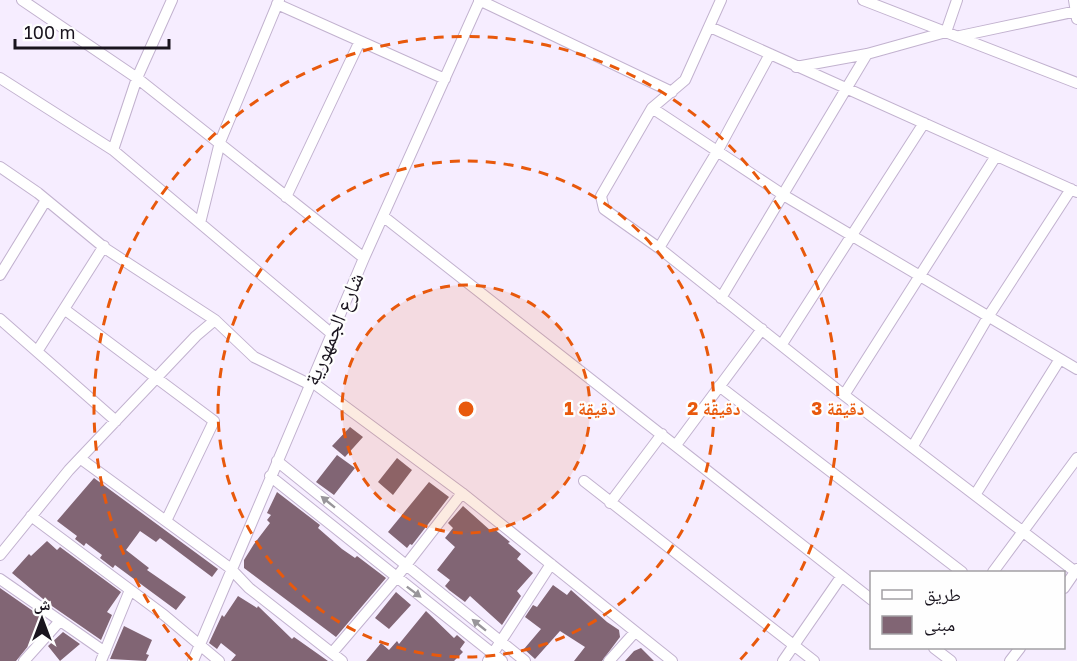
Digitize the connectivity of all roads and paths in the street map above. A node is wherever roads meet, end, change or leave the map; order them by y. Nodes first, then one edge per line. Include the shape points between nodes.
1 (22, 0) edge
2 (172, 0) edge
3 (480, 0) edge
4 (722, 0) edge
5 (863, 0) edge
6 (957, 0) edge
7 (1074, 0) edge
8 (278, 2) edge
9 (1077, 14) edge
10 (710, 27) junction
11 (946, 32) junction
12 (960, 37) junction
13 (359, 43) junction
14 (770, 54) junction
15 (867, 54) junction
16 (795, 68) junction
17 (0, 78) edge
18 (137, 78) junction
19 (445, 80) junction
20 (1077, 83) edge
21 (846, 91) junction
22 (672, 92) junction
23 (652, 108) junction
24 (924, 123) junction
25 (220, 142) junction
26 (113, 150) junction
27 (718, 150) junction
28 (996, 156) junction
29 (0, 167) edge
30 (1074, 191) edge
31 (785, 196) junction
32 (286, 197) junction
33 (46, 200) junction
34 (384, 217) junction
35 (200, 223) junction
36 (852, 234) junction
37 (104, 246) junction
38 (659, 248) junction
39 (364, 258) junction
40 (0, 275) edge
41 (921, 277) junction
42 (722, 298) junction
43 (64, 309) junction
44 (988, 317) junction
45 (0, 319) edge
46 (215, 320) junction
47 (762, 329) junction
48 (332, 334) junction
49 (782, 344) junction
50 (38, 350) junction
51 (1060, 359) junction
52 (1077, 369) edge
53 (156, 378) junction
54 (312, 384) junction
55 (719, 386) junction
56 (844, 395) junction
57 (116, 421) junction
58 (662, 434) junction
59 (676, 445) junction
60 (913, 446) junction
61 (1077, 458) edge
62 (81, 459) junction
63 (277, 461) junction
64 (270, 476) junction
65 (584, 481) dead end
66 (462, 493) junction
67 (975, 495) junction
68 (610, 503) junction
69 (31, 516) junction
70 (166, 521) junction
71 (1022, 533) junction
72 (0, 555) edge
73 (551, 564) junction
74 (405, 566) junction
75 (230, 568) junction
76 (959, 571) edge
77 (994, 571) edge
78 (1076, 571) edge
79 (841, 577) junction
80 (396, 578) junction
81 (0, 579) edge
82 (1065, 587) edge
83 (130, 590) junction
84 (870, 599) edge
85 (59, 622) junction
86 (635, 632) junction
87 (501, 642) junction
88 (199, 645) junction
89 (795, 646) junction
90 (1019, 649) edge
91 (332, 653) junction
92 (103, 656) edge
93 (490, 657) edge
94 (24, 661) edge
95 (192, 661) edge
96 (219, 661) edge
97 (342, 661) edge
98 (502, 661) edge
99 (525, 661) edge
100 (609, 661) edge
101 (672, 661) edge
102 (783, 661) edge
103 (814, 661) edge
104 (1010, 661) edge

1 - 18 street
2 - 18 street
3 - 19 street, شارع الجمهورية
3 - 22 street
4 - 10 street
5 - 11 street
6 - 11 street
7 - 9 street
8 - 13 street
8 - 25 street
9 - 12 street
10 - 14 street
10 - 22 street via 688,75
11 - 12 street
11 - 15 street
12 - 20 street
13 - 19 street
13 - 32 street
14 - 16 street
14 - 27 street
15 - 16 street
15 - 21 street
16 - 21 street
17 - 26 street
18 - 25 street
18 - 26 street
19 - 34 street, شارع الجمهورية
21 - 24 street
21 - 31 street
22 - 23 street
23 - 27 street
23 - 38 street via 601,196 604,209
24 - 28 street
24 - 36 street
25 - 32 street
25 - 35 street
26 - 35 street
27 - 31 street
27 - 38 street
28 - 30 street
28 - 41 street
29 - 33 street
30 - 44 street
31 - 36 street
31 - 42 street
32 - 39 street
33 - 37 street
33 - 40 street
34 - 39 street, شارع الجمهورية
34 - 58 street
35 - 48 street
36 - 41 street
36 - 49 street
37 - 43 street
37 - 46 street
38 - 42 street
39 - 48 street, شارع الجمهورية
41 - 44 street
41 - 56 street
42 - 47 street
43 - 50 street
43 - 53 street
44 - 51 street
44 - 60 street
45 - 50 street
46 - 53 street
46 - 54 street via 254,357
47 - 49 street
47 - 55 street
48 - 54 street, شارع الجمهورية
49 - 56 street
50 - 57 street
51 - 52 street
51 - 67 street
53 - 57 street
53 - 70 street via 213,421
54 - 63 street, شارع الجمهورية
54 - 66 street
55 - 59 street
55 - 76 street
56 - 60 street
57 - 62 street
58 - 59 street
58 - 68 street
59 - 79 street
60 - 67 street
61 - 71 street
62 - 69 street
62 - 70 street
63 - 64 street, شارع الجمهورية
74 -> 63 street
64 - 75 street, شارع الجمهورية
64 - 80 street
65 - 68 street
66 - 73 street
66 - 74 street
67 - 71 street
68 - 89 street
69 - 72 street
69 - 83 street
70 - 75 street
71 - 77 street
71 - 78 street
73 - 86 street
73 - 87 street
74 - 80 street
87 -> 74 street
75 - 88 street, شارع الجمهورية
75 - 91 street via 256,594
78 - 82 street
79 - 84 street
79 - 89 street
80 - 91 street
80 -> 93 street
81 - 85 street
83 - 88 street
83 - 92 street
85 - 92 street
85 - 94 street
86 - 100 street
86 - 101 street
87 - 93 street
87 - 99 street
88 - 95 street, شارع الجمهورية
88 - 96 street
89 - 102 street
89 - 103 street
90 - 104 street
91 - 97 street
93 - 98 street

